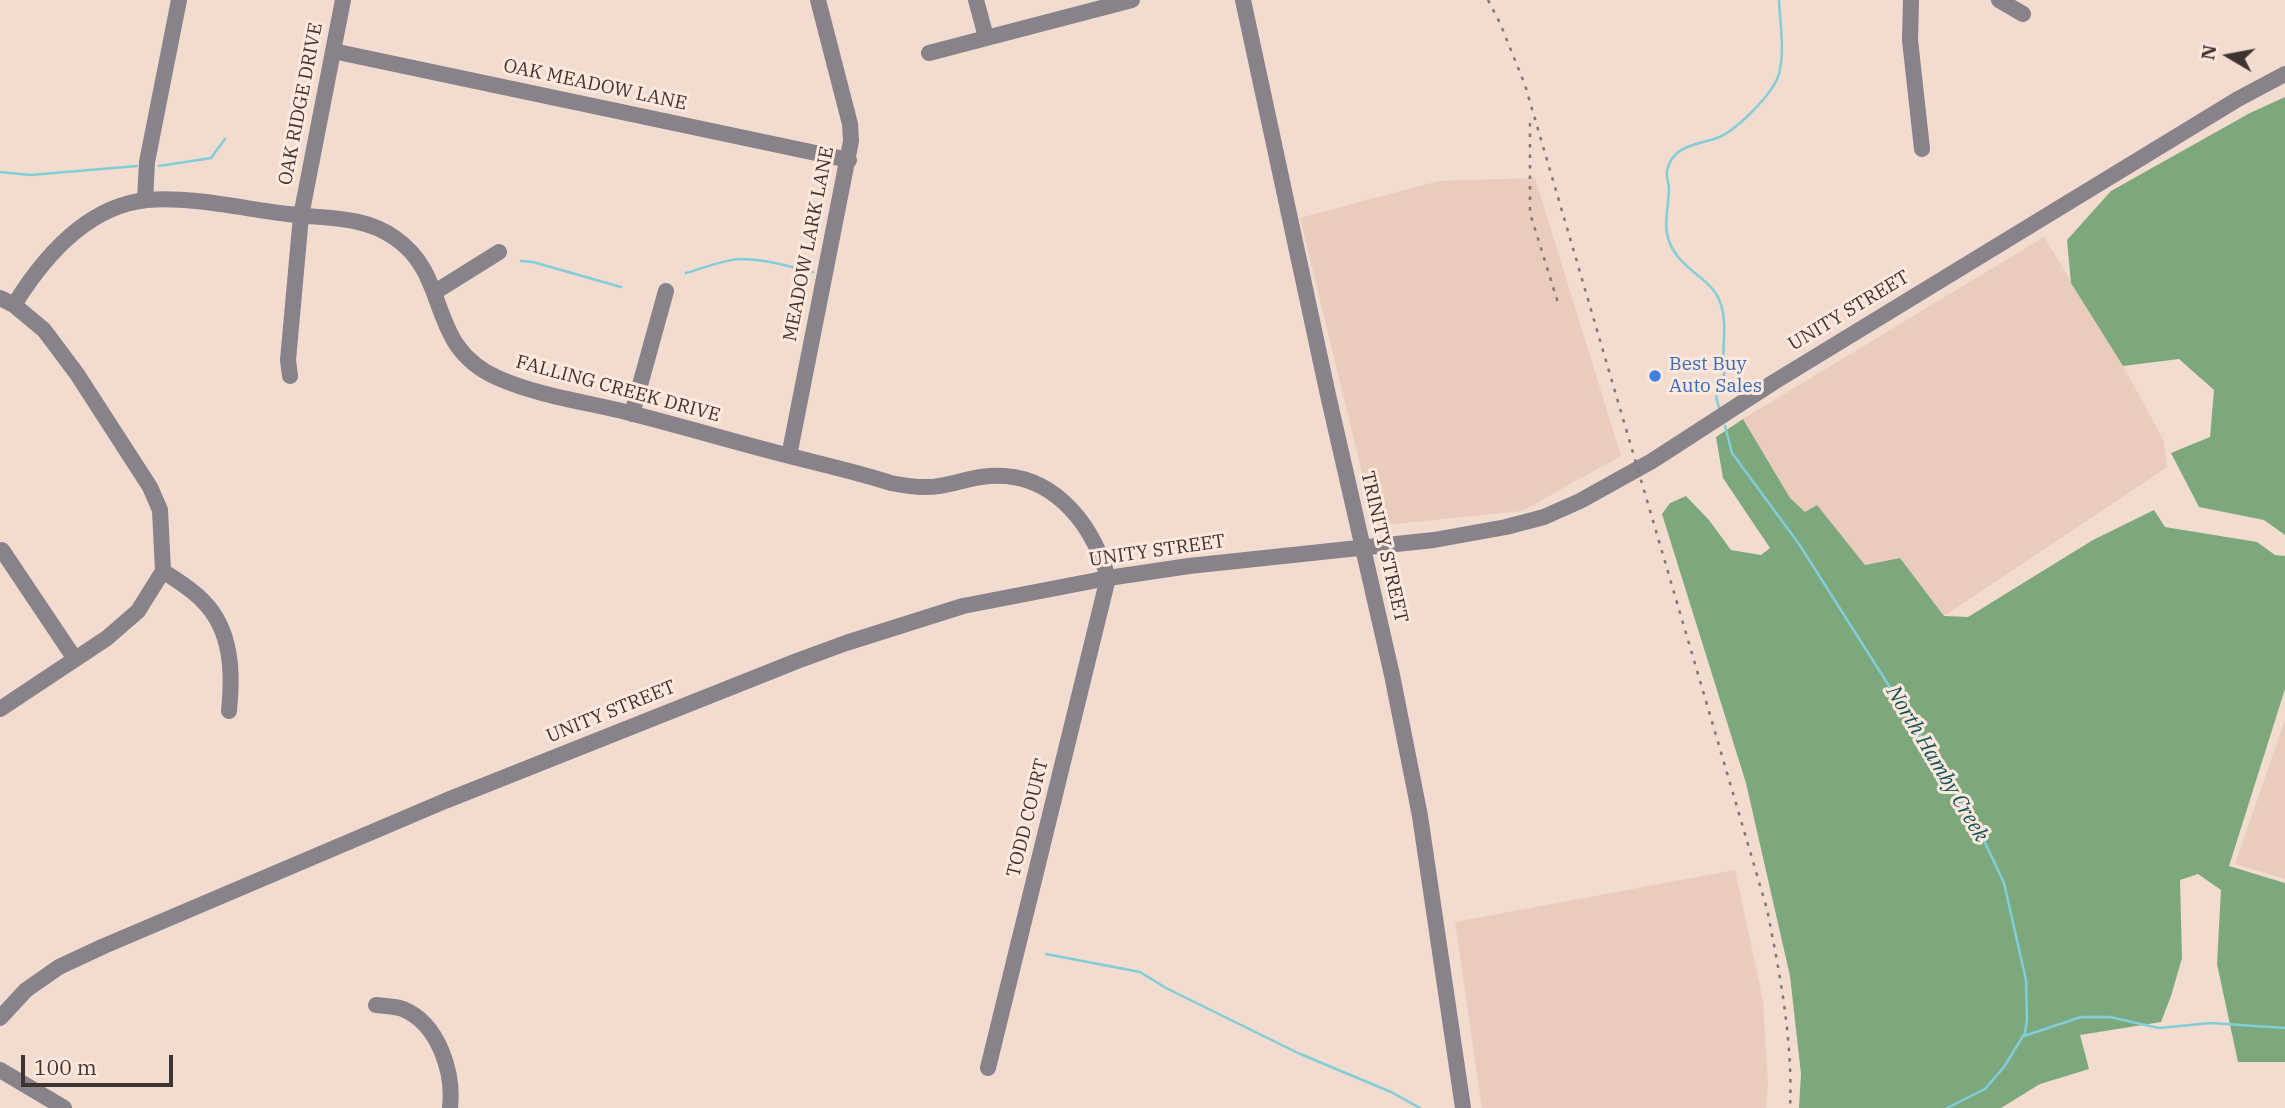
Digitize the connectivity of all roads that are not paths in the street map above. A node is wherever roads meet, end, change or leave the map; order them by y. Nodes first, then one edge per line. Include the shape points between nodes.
1 (179, 0) edge
2 (343, 0) edge
3 (818, 0) edge
4 (976, 0) edge
5 (1132, 0) edge
6 (1243, 0) edge
7 (1911, 0) edge
8 (1999, 0) edge
9 (2023, 14) dead end
10 (986, 37) junction
11 (333, 51) junction
12 (929, 53) dead end
13 (2285, 74) edge
14 (1922, 149) dead end
15 (849, 160) junction
16 (145, 201) junction
17 (301, 216) junction
18 (499, 252) dead end
19 (666, 290) dead end
20 (435, 292) junction
21 (7, 302) edge
22 (290, 376) dead end
23 (632, 414) junction
24 (789, 456) junction
25 (1363, 549) junction
26 (2, 550) edge
27 (163, 571) junction
28 (1108, 578) junction
29 (75, 659) junction
30 (0, 709) edge
31 (229, 711) dead end
32 (376, 1005) dead end
33 (0, 1018) edge
34 (988, 1068) dead end
35 (0, 1070) edge
36 (64, 1108) edge
37 (450, 1108) edge
38 (1463, 1108) edge

1 - 16 street via 148,162
2 - 11 street, OAK RIDGE DRIVE
3 - 15 street, MEADOW LARK LANE via 850,124
4 - 10 street
5 - 10 street
6 - 25 street, TRINITY STREET
7 - 14 street via 1910,40
8 - 9 street
10 - 12 street
11 - 15 street, OAK MEADOW LANE
11 - 17 street, OAK RIDGE DRIVE
13 - 25 street, UNITY STREET via 1580,501 1506,527
15 - 24 street, MEADOW LARK LANE
16 - 17 street, FALLING CREEK DRIVE
16 - 21 street, FALLING CREEK DRIVE via 103,215 73,234
17 - 20 street, FALLING CREEK DRIVE via 348,219 373,225 396,238 424,268
17 - 22 street, OAK RIDGE DRIVE
18 - 20 street
19 - 23 street
20 - 23 street, FALLING CREEK DRIVE via 454,344 496,378
21 - 27 street via 44,330 150,486 160,510
23 - 24 street, FALLING CREEK DRIVE
24 - 28 street, FALLING CREEK DRIVE via 912,487 936,487 983,476 1033,483 1056,494 1088,530
25 - 28 street, UNITY STREET
25 - 38 street, TRINITY STREET via 1420,816
26 - 29 street
27 - 29 street via 138,611
27 - 31 street via 203,600 220,623 232,682
28 - 33 street, UNITY STREET via 963,606 777,669 445,801 104,946 52,971
28 - 34 street, TODD COURT
29 - 30 street
32 - 37 street via 401,1008 428,1030 449,1071
35 - 36 street

